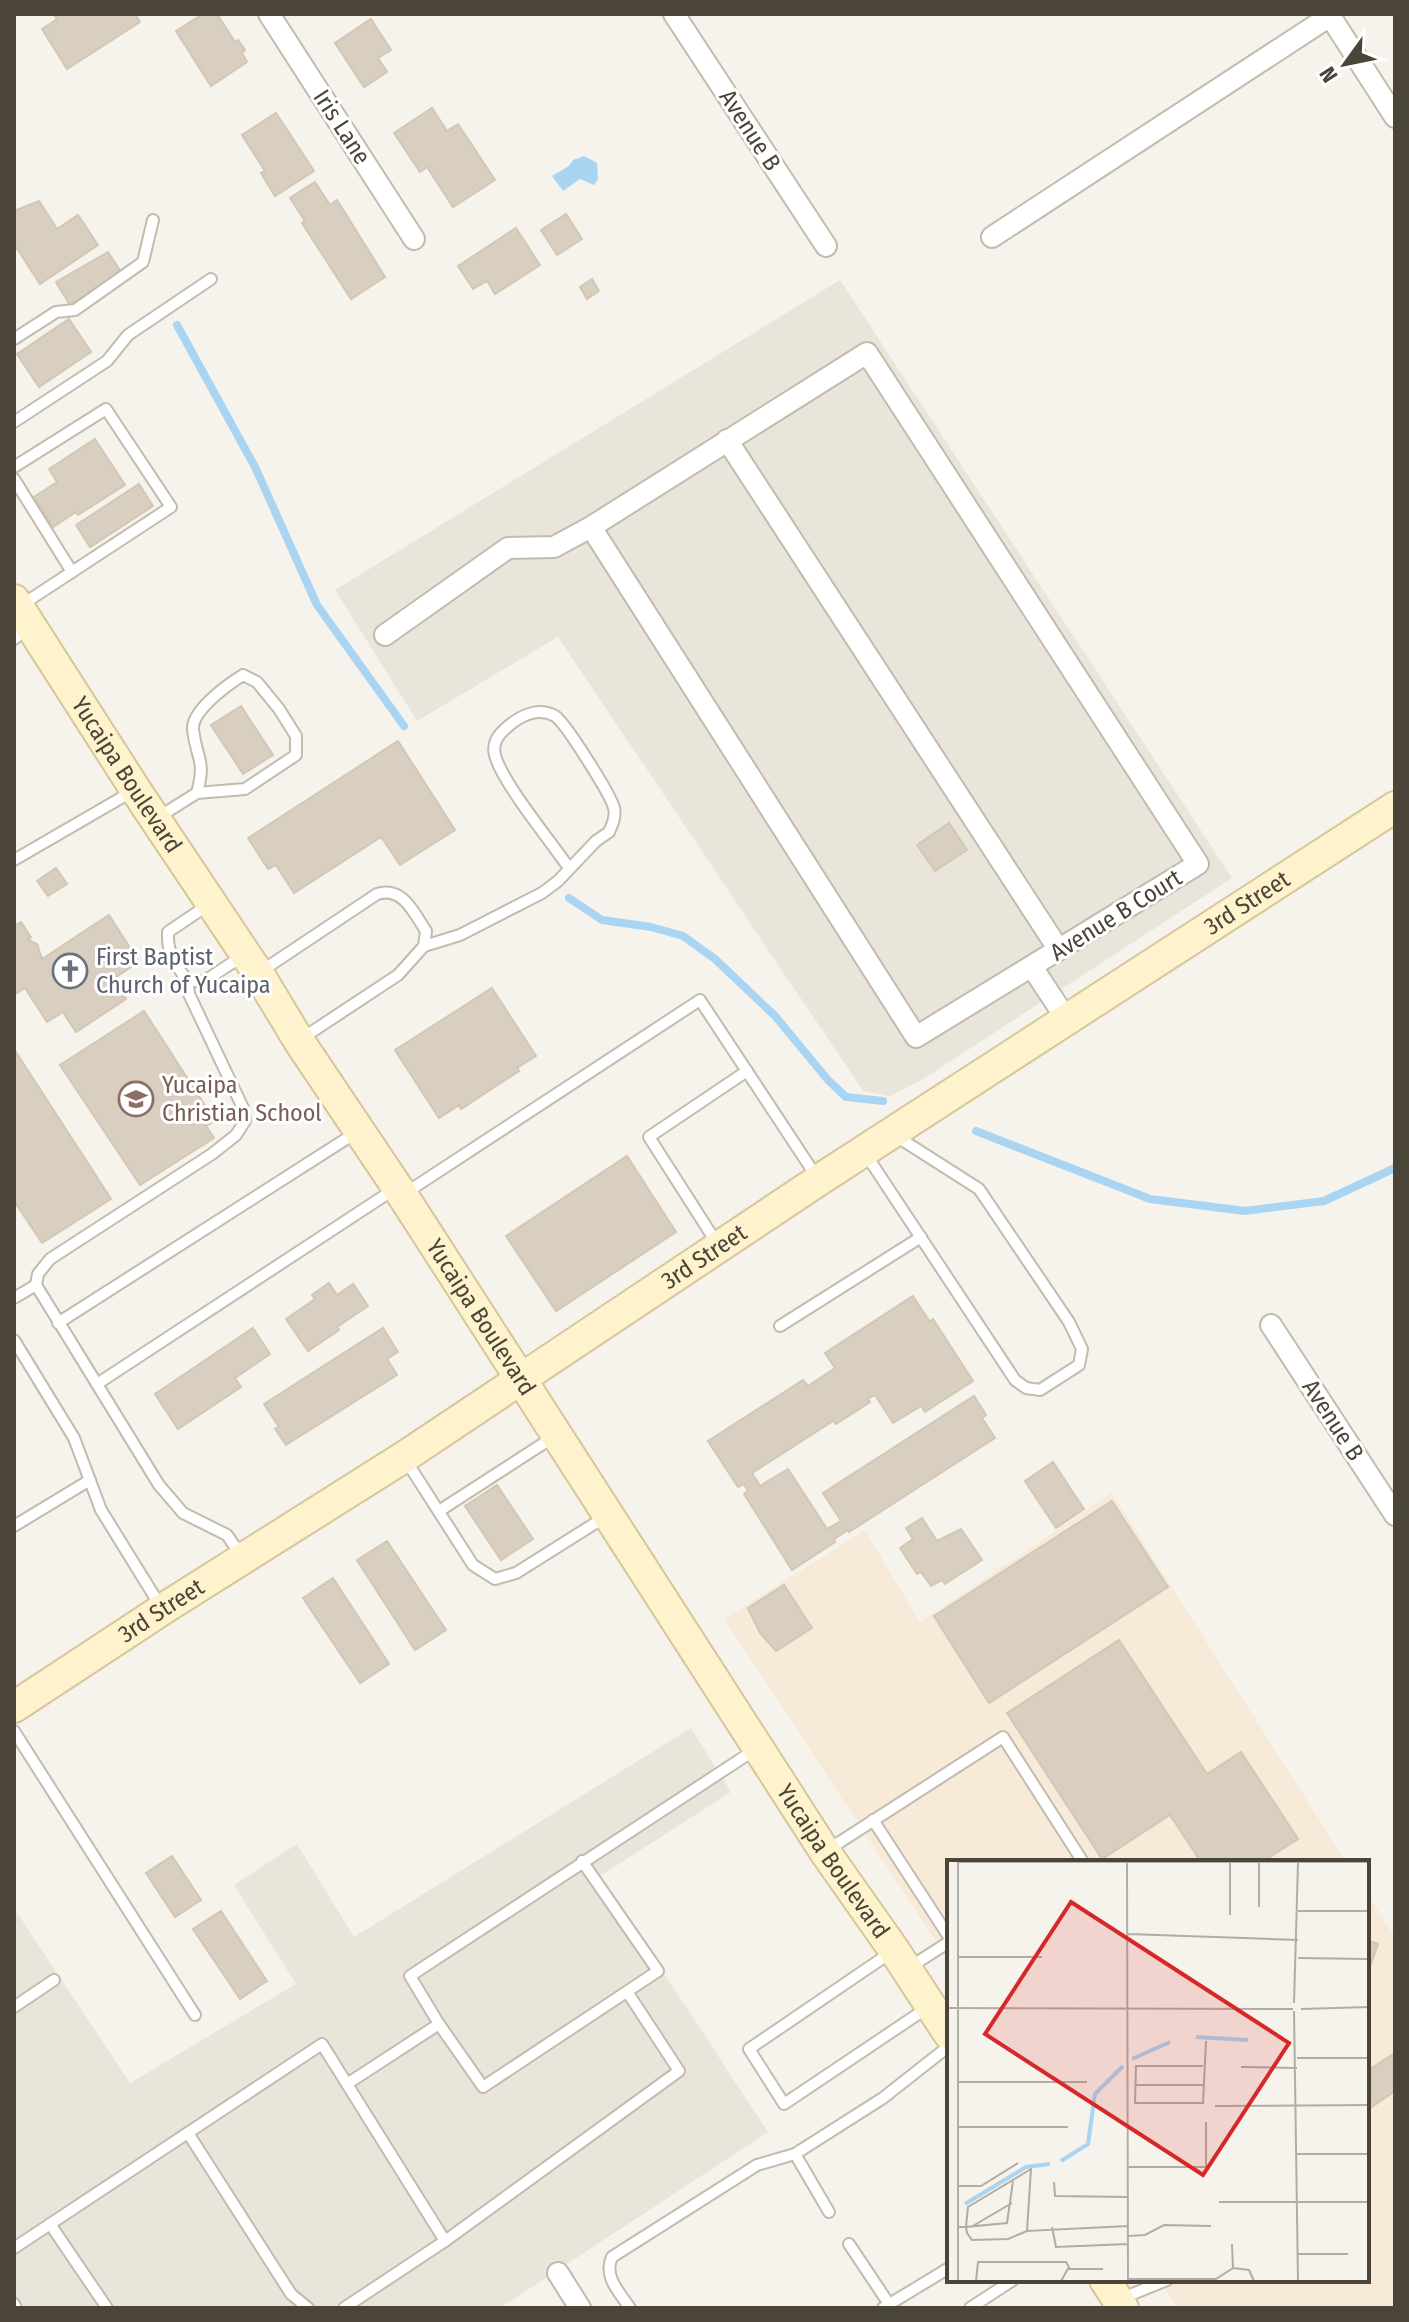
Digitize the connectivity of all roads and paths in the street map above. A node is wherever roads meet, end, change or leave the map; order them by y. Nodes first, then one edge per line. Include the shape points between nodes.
1 (269, 14) edge
2 (674, 14) edge
3 (1395, 117) edge
4 (153, 220) dead end
5 (992, 237) dead end
6 (414, 239) dead end
7 (826, 246) dead end
8 (211, 279) dead end
9 (14, 339) edge
10 (14, 422) edge
11 (727, 440) junction
12 (14, 467) edge
13 (14, 479) edge
14 (591, 527) junction
15 (72, 572) junction
16 (19, 618) edge
17 (385, 635) dead end
18 (135, 789) junction
19 (197, 793) junction
20 (1395, 807) edge
21 (156, 819) junction
22 (14, 860) edge
23 (569, 868) junction
24 (209, 903) junction
25 (424, 946) junction
26 (1059, 950) junction
27 (252, 964) junction
28 (1032, 967) junction
29 (187, 980) junction
30 (1067, 1020) junction
31 (299, 1041) junction
32 (747, 1071) junction
33 (358, 1131) junction
34 (892, 1133) junction
35 (864, 1151) junction
36 (819, 1180) junction
37 (400, 1191) junction
38 (921, 1237) junction
39 (720, 1248) junction
40 (36, 1285) junction
41 (14, 1298) edge
42 (58, 1323) junction
43 (1271, 1325) dead end
44 (780, 1326) dead end
45 (14, 1340) edge
46 (519, 1379) junction
47 (97, 1384) junction
48 (556, 1435) junction
49 (404, 1457) junction
50 (90, 1480) junction
51 (439, 1511) junction
52 (1395, 1515) edge
53 (607, 1516) junction
54 (14, 1526) edge
55 (243, 1559) junction
56 (163, 1609) junction
57 (14, 1707) edge
58 (14, 1731) edge
59 (758, 1748) junction
60 (873, 1820) junction
61 (825, 1852) junction
62 (1080, 1860) edge
63 (582, 1861) junction
64 (947, 1936) edge
65 (947, 1940) edge
66 (901, 1959) junction
67 (54, 1980) dead end
68 (628, 1993) junction
69 (931, 2005) junction
70 (14, 2007) edge
71 (195, 2015) dead end
72 (439, 2024) junction
73 (947, 2031) edge
74 (947, 2048) edge
75 (347, 2084) junction
76 (188, 2133) junction
77 (795, 2154) junction
78 (829, 2212) dead end
79 (50, 2224) junction
80 (445, 2241) junction
81 (849, 2244) dead end
82 (14, 2248) edge
83 (947, 2269) edge
84 (558, 2273) dead end
85 (1010, 2282) edge
86 (1160, 2282) edge
87 (1115, 2296) edge
88 (886, 2306) edge
89 (107, 2308) edge
90 (308, 2308) edge
91 (344, 2308) edge
92 (580, 2308) edge
93 (630, 2308) edge
94 (970, 2308) edge

1 - 6 street, Iris Lane
2 - 7 street, Avenue B
3 - 5 street via 1330,16
4 - 9 lane via 143,262 75,310 56,312
8 - 10 lane via 128,335 107,361
11 - 14 street, Avenue B Court
11 - 26 street
11 - 26 street, Avenue B Court via 867,353 1198,864
12 - 15 lane via 106,409 171,507
13 - 15 lane
14 - 17 street, Avenue B Court via 554,547 508,548
14 - 28 street, Avenue B Court via 916,1037
15 - 16 lane
16 - 18 street, Yucaipa Boulevard
18 - 21 street, Yucaipa Boulevard
18 - 22 lane
19 - 19 lane via 203,766 195,717 243,675 257,682 279,709 296,736 296,755 245,789
19 - 21 lane
20 - 30 street, 3rd Street
21 - 24 street, Yucaipa Boulevard
23 - 23 lane via 609,832 615,810 557,716 540,711 509,725 496,737 494,753
23 - 25 lane via 542,893 460,935
24 - 27 street, Yucaipa Boulevard
24 - 29 lane via 168,932 167,950
25 - 27 lane via 426,931 407,901 387,891
25 - 31 lane via 398,975
26 - 28 street, Avenue B Court
27 - 29 lane via 203,982
27 - 31 street, Yucaipa Boulevard
28 - 30 street
29 - 40 lane via 245,1121 212,1154 50,1259
30 - 34 street, 3rd Street
31 - 33 street, Yucaipa Boulevard
32 - 36 lane
32 - 37 lane via 700,1000
32 - 39 lane via 649,1137
33 - 37 street, Yucaipa Boulevard
33 - 42 lane
34 - 35 street, 3rd Street
34 - 38 lane via 979,1189 1069,1322 1082,1349 1079,1365 1040,1390 1015,1380
35 - 36 street, 3rd Street
35 - 38 lane
36 - 39 street, 3rd Street
37 - 46 street, Yucaipa Boulevard
37 - 47 lane
38 - 44 lane
39 - 46 street, 3rd Street
40 - 41 lane
40 - 42 lane
42 - 47 lane
43 - 52 street, Avenue B
45 - 50 lane via 74,1438
46 - 48 street, Yucaipa Boulevard
46 - 49 street, 3rd Street
47 - 55 lane via 159,1485 183,1513 227,1535
48 - 51 lane
48 - 53 street, Yucaipa Boulevard
49 - 51 lane
49 - 55 street, 3rd Street
50 - 54 lane
50 - 56 lane via 101,1510
51 - 53 lane via 473,1565 495,1579 516,1573
53 - 59 street, Yucaipa Boulevard
55 - 56 street, 3rd Street
56 - 57 street, 3rd Street
58 - 71 lane
59 - 61 street, Yucaipa Boulevard
59 - 63 lane
60 - 61 lane
60 - 62 lane via 1003,1737
60 - 64 lane
61 - 66 street, Yucaipa Boulevard
63 - 68 lane via 658,1971
63 - 72 lane via 410,1976
65 - 66 lane
66 - 69 street, Yucaipa Boulevard
66 - 69 lane via 749,2049 784,2104
67 - 70 lane
68 - 72 lane via 483,2087
68 - 80 lane via 679,2071
69 - 73 street, Yucaipa Boulevard
72 - 75 lane
74 - 77 lane via 883,2098
75 - 76 lane via 322,2044
75 - 80 lane
76 - 79 lane
76 - 90 lane via 291,2294
77 - 78 lane
77 - 93 lane via 757,2165 612,2257 609,2276
79 - 82 lane
79 - 89 lane
80 - 91 lane
81 - 88 lane
83 - 88 lane
84 - 92 street
85 - 94 lane
86 - 87 lane

